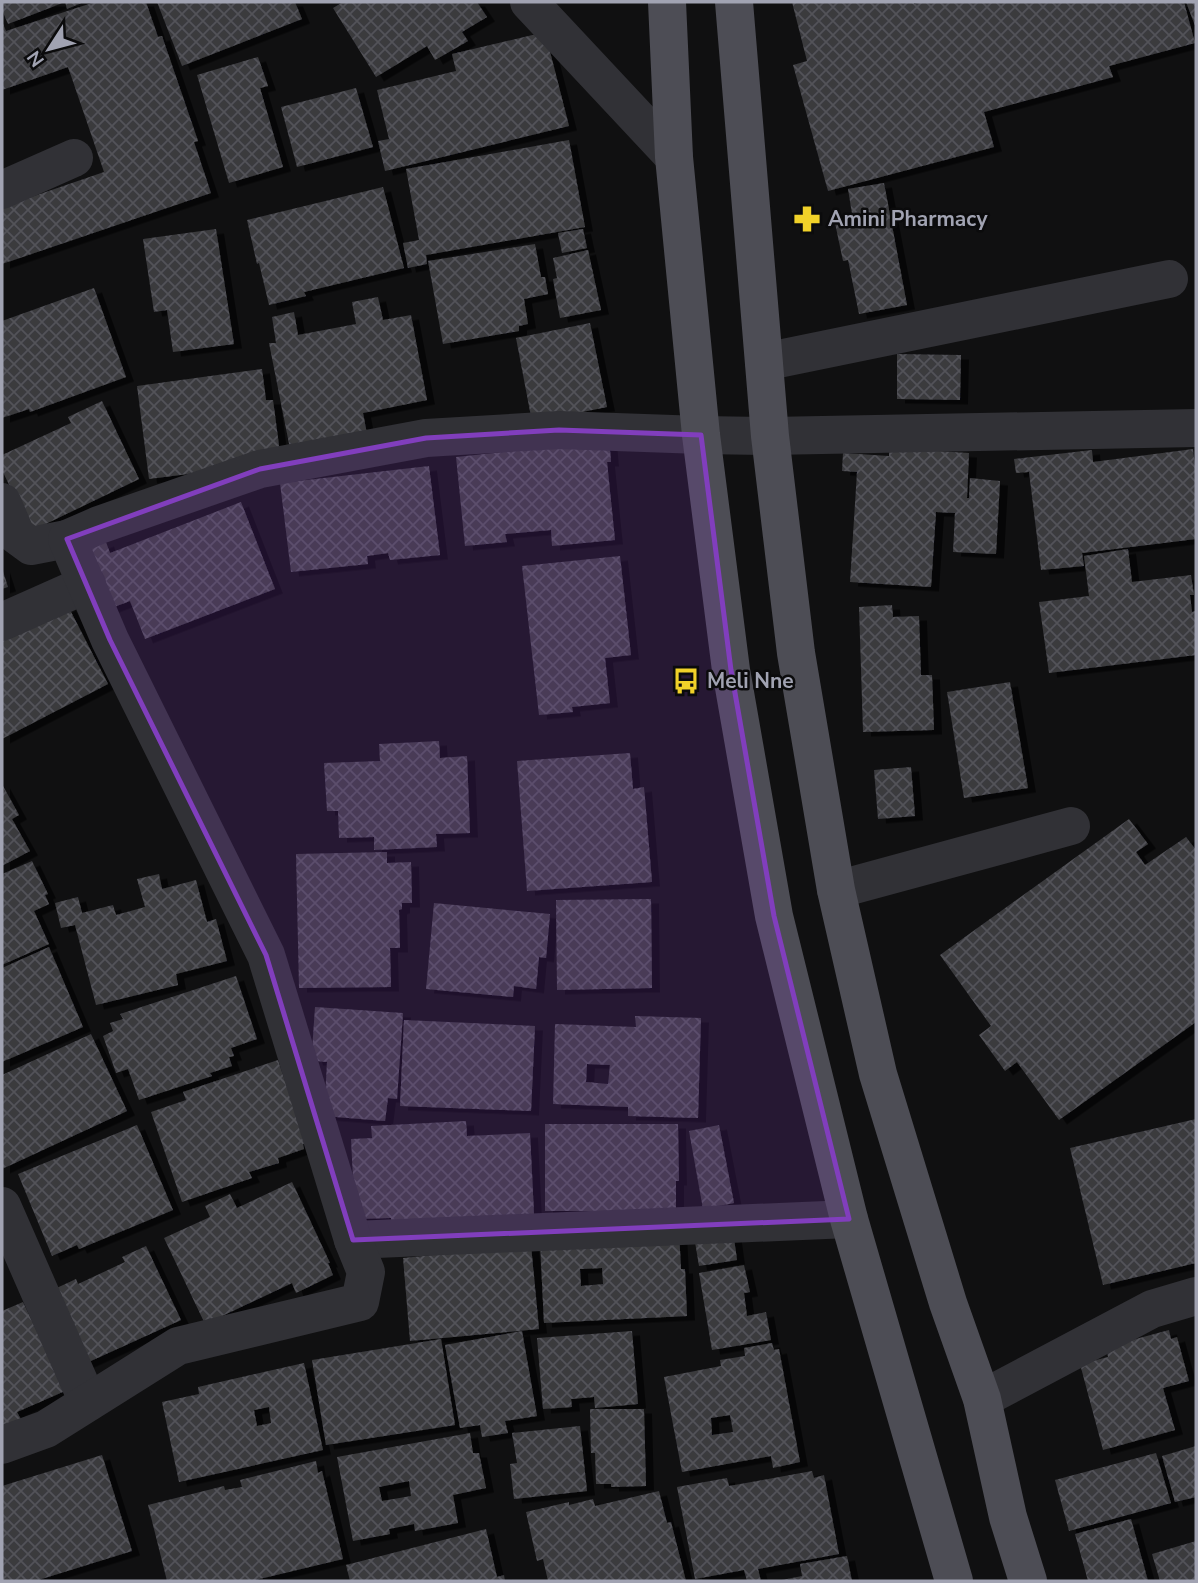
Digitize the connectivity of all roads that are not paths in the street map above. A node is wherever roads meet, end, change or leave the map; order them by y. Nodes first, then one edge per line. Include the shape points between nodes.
1 (529, 2) edge
2 (667, 2) edge
3 (734, 2) edge
4 (674, 156) junction
5 (74, 158) dead end
6 (2, 190) edge
7 (1169, 279) dead end
8 (764, 362) junction
9 (1196, 428) edge
10 (701, 435) junction
11 (770, 436) junction
12 (2, 502) edge
13 (67, 539) junction
14 (86, 584) junction
15 (2, 622) edge
16 (1071, 826) dead end
17 (836, 890) junction
18 (2, 1206) edge
19 (849, 1219) junction
20 (353, 1240) junction
21 (1196, 1296) edge
22 (982, 1399) junction
23 (88, 1402) junction
24 (2, 1444) edge
25 (954, 1581) edge
26 (1028, 1581) edge

1 - 4 street
2 - 4 main road
3 - 8 main road
4 - 10 main road
5 - 6 street
7 - 8 street
8 - 11 main road
9 - 11 street
10 - 11 street
10 - 13 street via 559,430 426,438 260,469
10 - 19 main road via 732,670 774,916
11 - 17 main road via 796,653
12 - 13 street via 16,535 31,546
13 - 14 street
14 - 15 street
14 - 20 street via 266,955
16 - 17 street
17 - 22 main road via 878,1074
18 - 23 street
19 - 20 street
19 - 25 main road
20 - 23 street via 366,1272 360,1302 178,1346
21 - 22 street via 1152,1309
22 - 26 main road via 1008,1517
23 - 24 street via 46,1429

